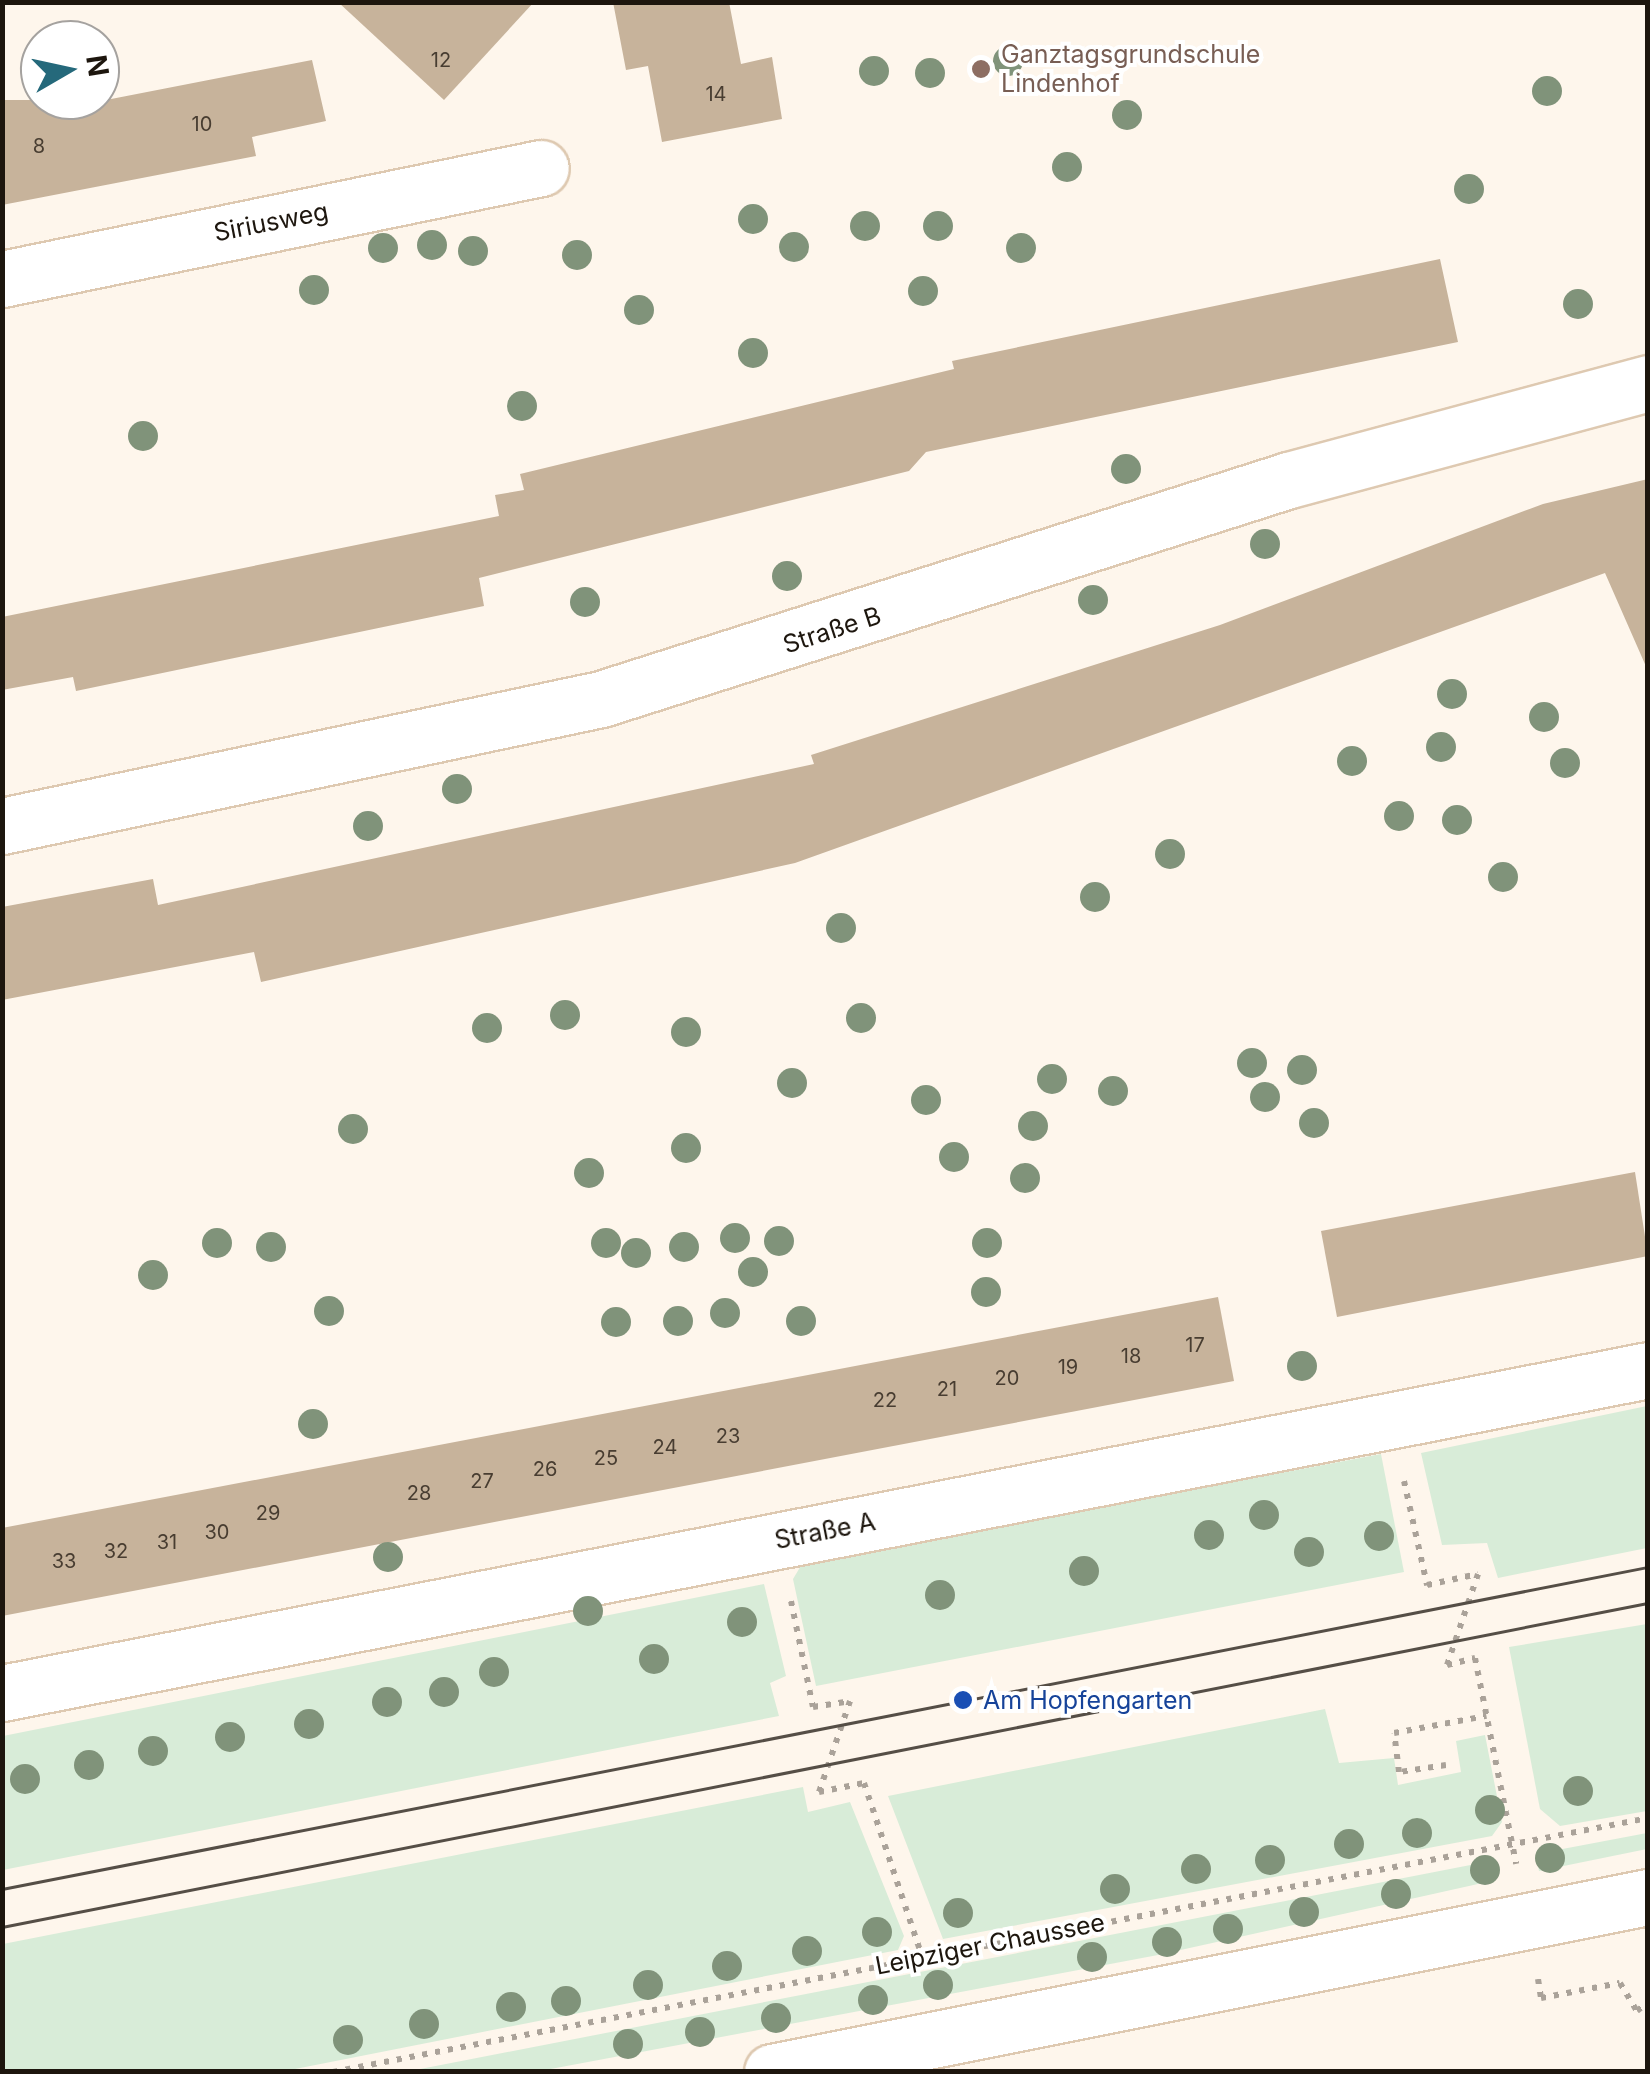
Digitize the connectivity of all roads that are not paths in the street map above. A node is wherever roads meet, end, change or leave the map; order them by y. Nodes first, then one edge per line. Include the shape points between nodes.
1 (541, 168) dead end
2 (2, 279) edge
3 (1648, 383) edge
4 (2, 826) edge
5 (1648, 1370) edge
6 (2, 1693) edge
7 (1648, 1897) edge
8 (772, 2072) edge

1 - 2 street, Siriusweg
3 - 4 street, Straße B via 1289,480 601,699
5 - 6 street, Straße A
7 - 8 street

